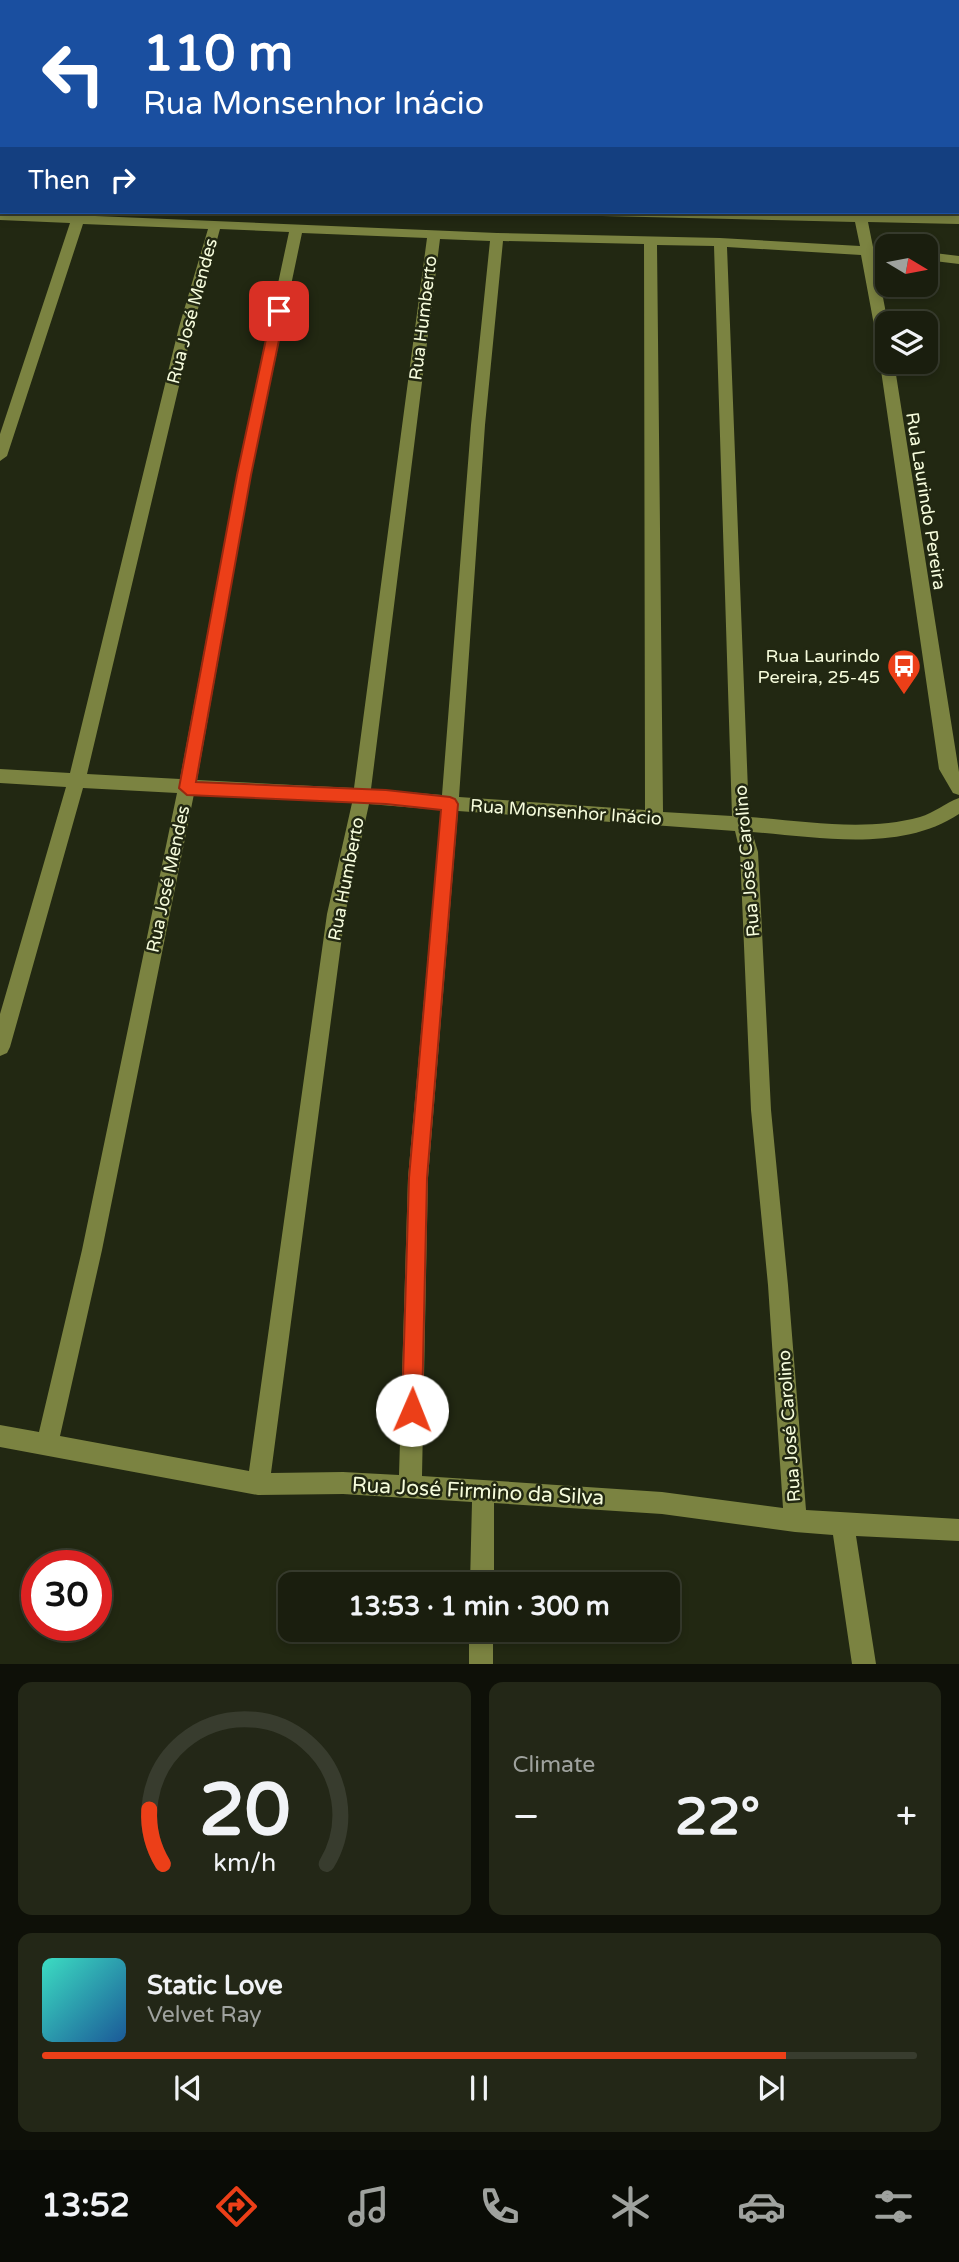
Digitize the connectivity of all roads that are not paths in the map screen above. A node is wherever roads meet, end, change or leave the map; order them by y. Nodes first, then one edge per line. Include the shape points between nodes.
1 (688, 214) edge
2 (0, 216) edge
3 (78, 218) junction
4 (861, 218) junction
5 (959, 220) edge
6 (215, 226) junction
7 (296, 229) junction
8 (434, 233) junction
9 (497, 237) junction
10 (650, 240) junction
11 (720, 242) junction
12 (868, 250) junction
13 (875, 251) edge
14 (938, 257) edge
15 (959, 260) edge
16 (0, 456) edge
17 (0, 776) edge
18 (77, 779) junction
19 (187, 788) junction
20 (959, 788) edge
21 (362, 796) junction
22 (450, 804) junction
23 (959, 805) edge
24 (654, 817) junction
25 (741, 822) junction
26 (0, 1047) edge
27 (0, 1436) edge
28 (47, 1445) junction
29 (258, 1484) junction
30 (410, 1488) junction
31 (483, 1491) junction
32 (795, 1521) junction
33 (843, 1524) junction
34 (959, 1530) edge
35 (482, 1572) edge
36 (481, 1642) edge
37 (481, 1664) edge
38 (864, 1664) edge

1 - 4 street
2 - 3 street
3 - 6 street
3 - 16 street
4 - 5 street
4 - 12 street, Rua Laurindo Pereira
6 - 7 street
6 - 18 street, Rua José Mendes via 186,327
7 - 8 street
7 - 19 street, Rua José Mendes via 244,475
8 - 9 street
8 - 21 street, Rua Humberto
9 - 10 street
9 - 22 street
10 - 11 street
10 - 24 street
11 - 12 street
11 - 25 street, Rua José Carolino
12 - 13 street
12 - 20 street, Rua Laurindo Pereira via 948,769
14 - 15 street
17 - 18 street, Rua Monsenhor Inácio
18 - 19 street, Rua Monsenhor Inácio
18 - 26 street, Rua José Mendes
19 - 21 street, Rua Monsenhor Inácio
19 - 28 street, Rua José Mendes
21 - 22 street, Rua Monsenhor Inácio
21 - 29 street, Rua Humberto via 337,914
22 - 24 street, Rua Monsenhor Inácio
22 - 30 street via 418,1178
23 - 25 street, Rua Monsenhor Inácio via 918,826 887,831
24 - 25 street, Rua Monsenhor Inácio
25 - 32 street, Rua José Carolino via 749,852 761,1110
27 - 28 street, Rua José Firmino da Silva
28 - 29 street, Rua José Firmino da Silva
29 - 30 street, Rua José Firmino da Silva
30 - 31 street, Rua José Firmino da Silva
31 - 32 street, Rua José Firmino da Silva via 662,1503
31 - 35 street
32 - 33 street, Rua José Firmino da Silva
33 - 34 street, Rua José Firmino da Silva
33 - 38 street
36 - 37 street

